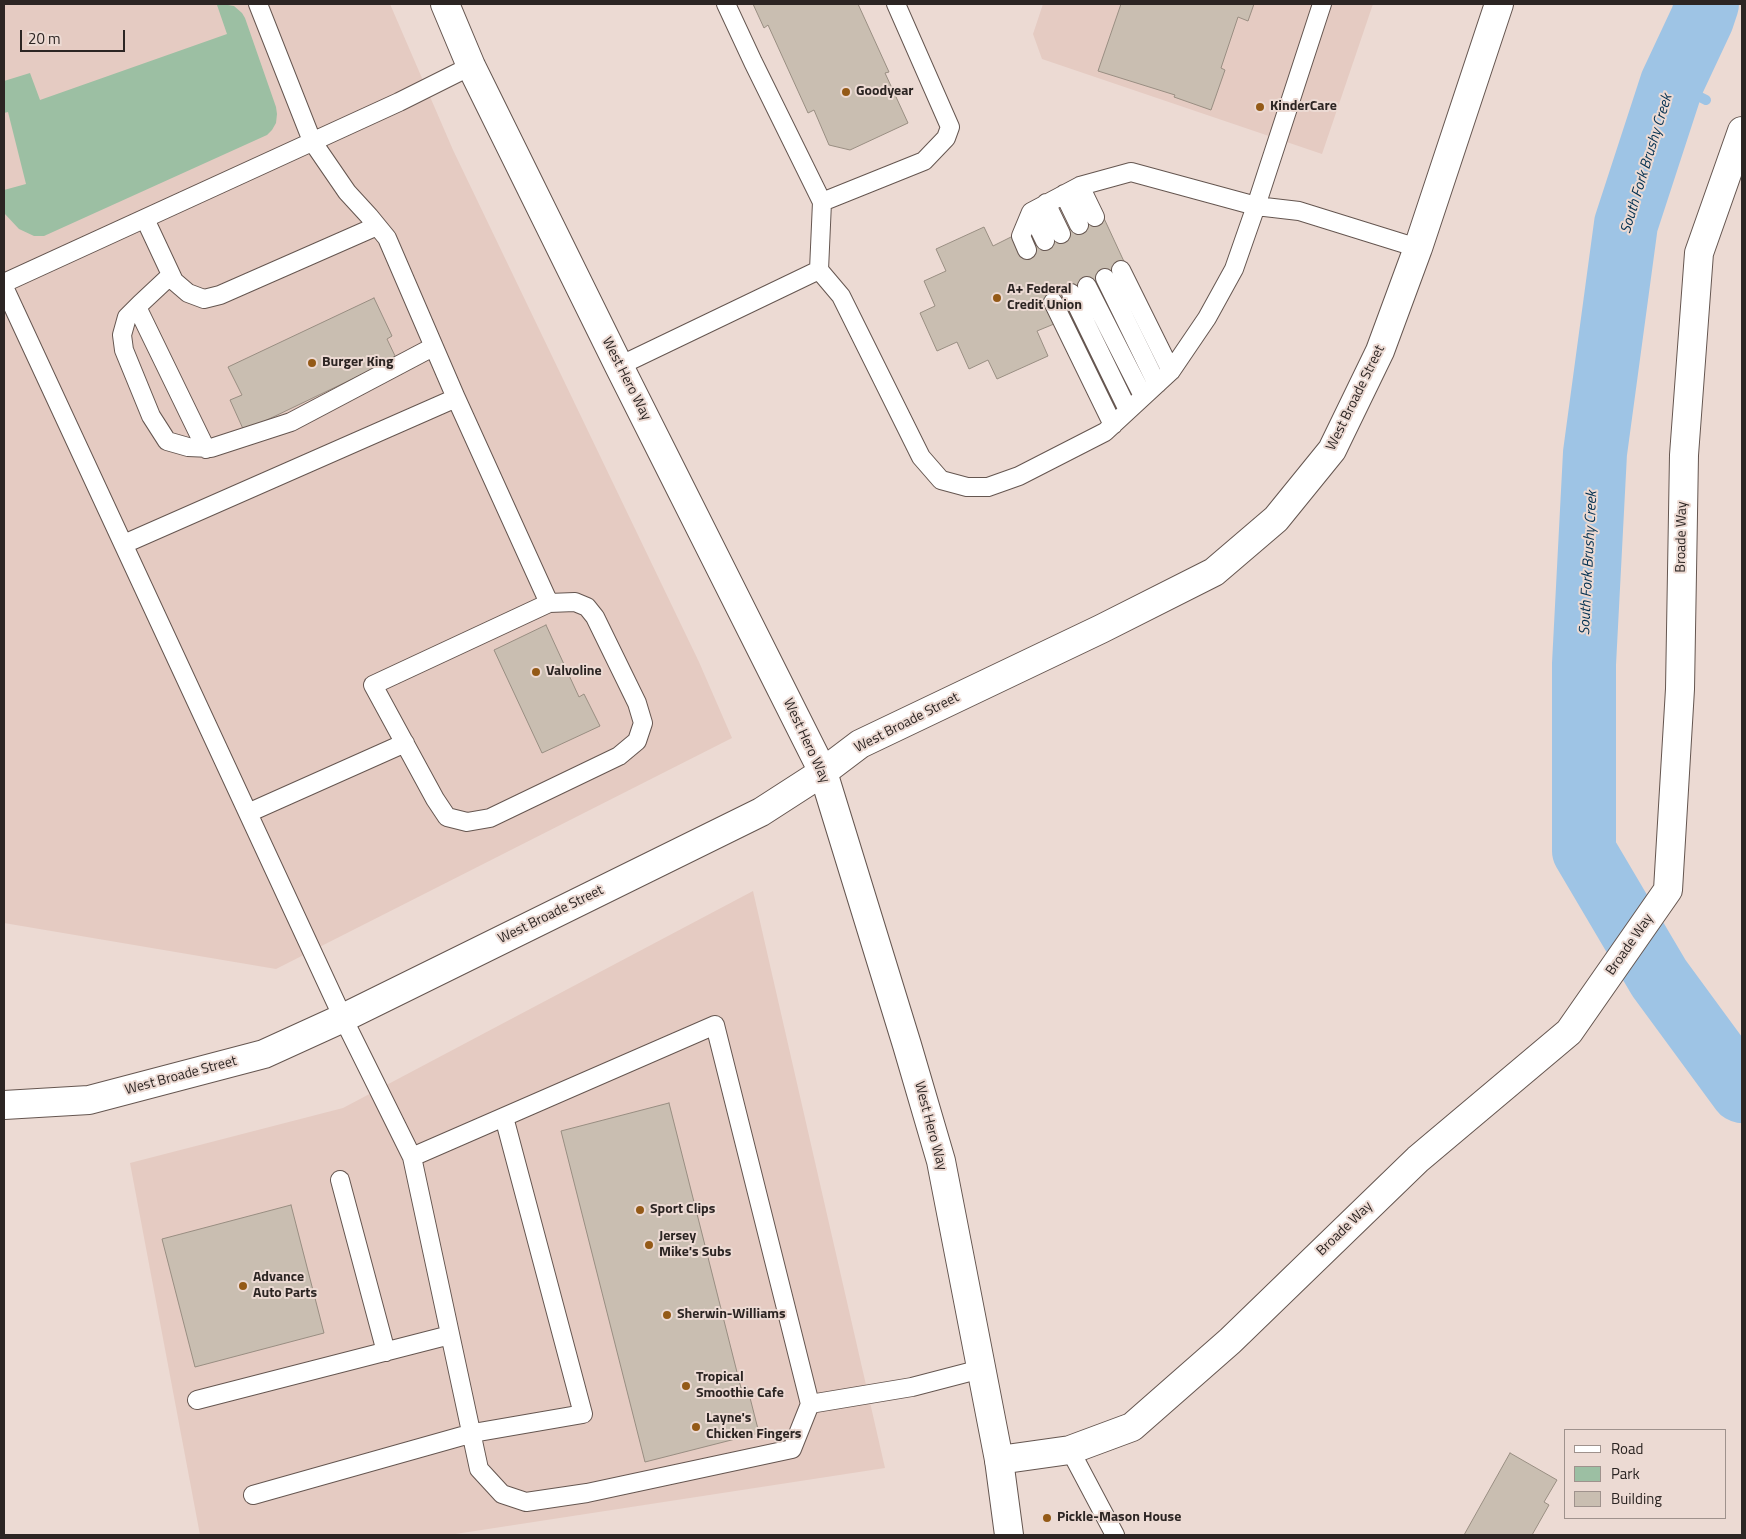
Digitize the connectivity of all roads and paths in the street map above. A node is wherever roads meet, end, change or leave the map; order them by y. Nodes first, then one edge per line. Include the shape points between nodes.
1 (258, 4) edge
2 (445, 4) edge
3 (726, 4) edge
4 (896, 4) edge
5 (1322, 4) edge
6 (1499, 4) edge
7 (471, 66) junction
8 (1742, 131) edge
9 (312, 142) junction
10 (1080, 186) junction
11 (1064, 194) junction
12 (822, 202) junction
13 (1256, 206) junction
14 (1039, 208) junction
15 (1095, 217) dead end
16 (145, 219) junction
17 (1079, 225) dead end
18 (378, 226) junction
19 (1061, 234) dead end
20 (1045, 241) dead end
21 (1418, 248) junction
22 (1028, 250) dead end
23 (819, 270) junction
24 (1121, 270) dead end
25 (171, 275) junction
26 (1105, 278) dead end
27 (4, 283) edge
28 (1087, 286) dead end
29 (4, 287) edge
30 (1071, 294) dead end
31 (1053, 302) dead end
32 (137, 307) junction
33 (433, 347) junction
34 (619, 366) junction
35 (1171, 371) junction
36 (1157, 384) junction
37 (1143, 396) junction
38 (456, 398) junction
39 (1128, 410) junction
40 (1113, 425) junction
41 (206, 449) junction
42 (124, 544) junction
43 (549, 603) junction
44 (405, 743) junction
45 (823, 772) junction
46 (248, 813) junction
47 (343, 1018) junction
48 (4, 1105) edge
49 (504, 1117) junction
50 (412, 1157) junction
51 (340, 1180) dead end
52 (450, 1335) junction
53 (386, 1352) junction
54 (981, 1370) junction
55 (197, 1400) dead end
56 (810, 1404) junction
57 (473, 1433) junction
58 (1070, 1450) junction
59 (999, 1460) junction
60 (253, 1495) dead end
61 (1009, 1535) edge
62 (1116, 1535) edge

1 - 9 lane
2 - 7 street, West Hero Way
3 - 12 lane
4 - 12 lane via 950,127 946,138 924,161
5 - 13 lane
6 - 21 street, West Broade Street
7 - 9 lane
7 - 34 street, West Hero Way
8 - 58 street, Broade Way via 1699,253 1684,455 1680,689 1668,890 1569,1032 1418,1159 1230,1341 1132,1427
9 - 16 lane
9 - 18 lane via 347,192
10 - 11 lane
10 - 13 lane via 1131,172
10 - 15 lane
11 - 14 lane
11 - 17 lane
12 - 23 lane
13 - 21 lane via 1299,211
13 - 35 lane via 1234,269 1207,318
14 - 19 lane
14 - 20 lane
14 - 22 lane via 1021,236
16 - 25 lane
16 - 27 lane
18 - 25 lane via 220,295 204,298 188,292 174,282
18 - 33 lane via 387,238
21 - 45 street, West Broade Street via 1380,352 1332,450 1276,519 1214,572 860,744
23 - 34 lane
23 - 40 lane via 841,296 920,457 941,480 967,487 988,487 1019,476
24 - 35 lane
25 - 32 lane
26 - 36 lane
28 - 37 lane
29 - 42 lane
30 - 39 lane
31 - 40 lane
32 - 41 lane
32 - 41 lane via 127,318 122,335 124,350 151,416 167,441
33 - 38 lane
33 - 41 lane via 290,422
34 - 45 street, West Hero Way
35 - 36 lane
36 - 37 lane
37 - 39 lane
38 - 42 lane
38 - 43 lane
39 - 40 lane
42 - 46 lane
43 - 44 lane via 373,685
43 - 44 lane via 575,602 587,607 595,617 637,703 643,723 637,741 619,756 490,818 467,822 447,816
44 - 46 lane
45 - 47 street, West Broade Street via 761,812
45 - 54 street, West Hero Way via 941,1161
46 - 47 lane
47 - 48 street, West Broade Street via 264,1054 98,1098
47 - 50 lane
49 - 50 lane
49 - 56 lane via 715,1025
49 - 57 lane via 583,1414
50 - 52 lane
51 - 53 lane
52 - 53 lane
52 - 57 lane
53 - 55 lane
54 - 56 lane via 912,1387
54 - 59 street, West Hero Way
56 - 57 lane via 792,1449 587,1493 526,1502 502,1494 479,1469
57 - 60 lane
58 - 59 street, Broade Way
58 - 62 lane
59 - 61 street, West Hero Way

